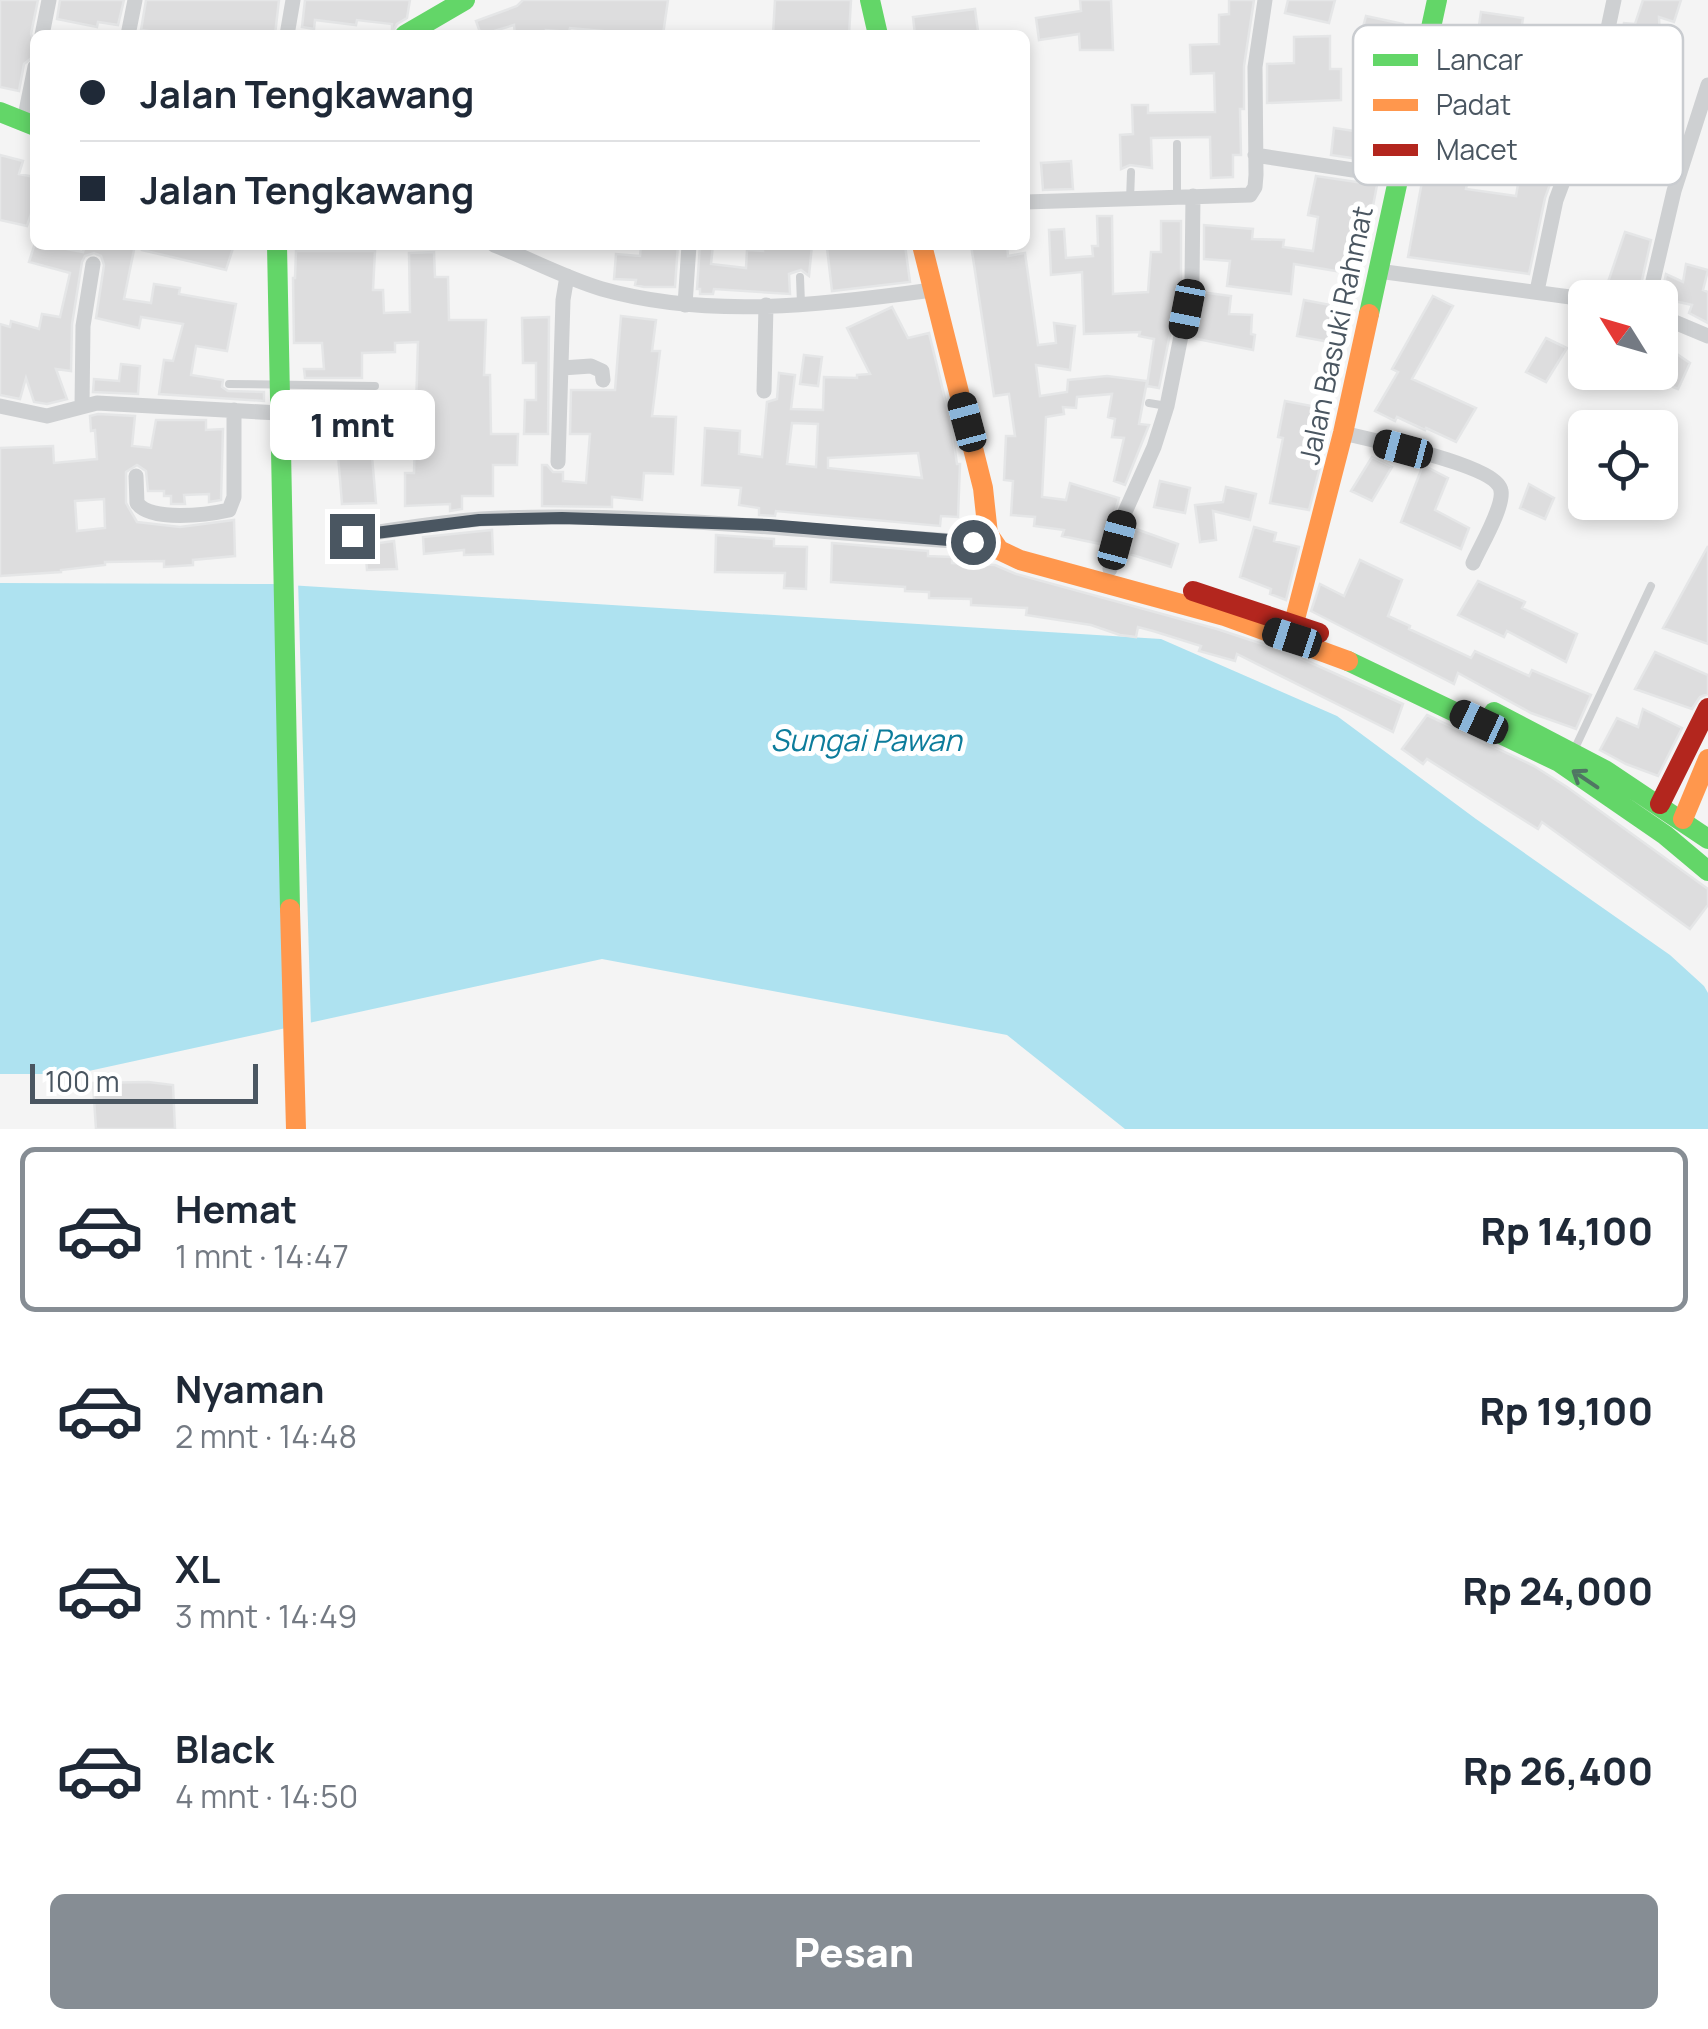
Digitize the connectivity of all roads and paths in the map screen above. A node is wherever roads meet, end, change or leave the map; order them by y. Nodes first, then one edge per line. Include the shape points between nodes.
1 (49, 0) edge
2 (135, 0) edge
3 (293, 0) edge
4 (465, 0) edge
5 (870, 0) edge
6 (1266, 0) edge
7 (1437, 0) edge
8 (1613, 0) edge
9 (1431, 25) edge
10 (1608, 25) edge
11 (43, 30) edge
12 (129, 30) edge
13 (288, 30) edge
14 (413, 30) edge
15 (877, 30) edge
16 (1708, 84) edge
17 (0, 112) edge
18 (29, 124) edge
19 (0, 130) edge
20 (30, 142) edge
21 (1177, 144) dead end
22 (1255, 154) junction
23 (1683, 163) edge
24 (1353, 170) edge
25 (1131, 172) dead end
26 (1396, 185) edge
27 (1562, 185) edge
28 (1676, 185) edge
29 (1185, 197) junction
30 (1130, 200) junction
31 (1030, 202) edge
32 (278, 250) edge
33 (506, 250) edge
34 (689, 250) edge
35 (923, 250) edge
36 (93, 264) dead end
37 (1378, 271) junction
38 (567, 276) junction
39 (800, 277) dead end
40 (1652, 280) edge
41 (932, 290) junction
42 (1537, 291) junction
43 (1568, 296) edge
44 (766, 304) junction
45 (801, 304) junction
46 (684, 305) junction
47 (1678, 324) edge
48 (1708, 336) edge
49 (562, 368) junction
50 (603, 380) dead end
51 (229, 384) dead end
52 (279, 384) junction
53 (375, 386) dead end
54 (764, 391) dead end
55 (1149, 403) dead end
56 (0, 406) edge
57 (82, 406) junction
58 (1167, 406) junction
59 (234, 410) junction
60 (279, 413) junction
61 (1344, 433) junction
62 (558, 462) dead end
63 (136, 476) dead end
64 (992, 535) junction
65 (352, 536) dead end
66 (1472, 563) dead end
67 (1110, 569) junction
68 (1651, 586) dead end
69 (1294, 622) junction
70 (1448, 699) junction
71 (1708, 708) edge
72 (1574, 750) junction
73 (1708, 759) edge
74 (1660, 804) junction
75 (1682, 819) junction
76 (1708, 840) edge
77 (1708, 871) edge
78 (296, 1121) edge

1 - 11 street
2 - 12 street
3 - 13 street
4 - 14 main road
5 - 15 main road
6 - 22 street via 1256,56
7 - 9 main road, Jalan Basuki Rahmat
8 - 10 street
16 - 23 street
17 - 18 main road
19 - 20 main road
21 - 29 lane
22 - 24 street
22 - 29 street via 1250,195
25 - 30 lane
26 - 37 main road, Jalan Basuki Rahmat
27 - 42 street
28 - 40 street
29 - 30 street
29 - 58 street via 1192,281
30 - 31 street
32 - 52 main road
33 - 38 street
34 - 46 street
35 - 41 main road
36 - 57 street via 83,326
37 - 42 street
37 - 61 main road, Jalan Basuki Rahmat
38 - 46 street
38 - 49 street
39 - 45 lane
41 - 45 street
41 - 64 main road
42 - 43 street
44 - 45 street
44 - 46 street
44 - 54 street
47 - 48 street
49 - 50 street via 594,367
49 - 62 street
51 - 52 lane
52 - 53 lane
52 - 60 main road
55 - 58 lane
56 - 57 street via 34,416
57 - 59 street
58 - 67 street
59 - 60 street
59 - 63 street via 229,510 146,511 137,503
60 - 78 main road
61 - 66 street via 1477,469 1497,481 1499,505
61 - 69 main road, Jalan Basuki Rahmat
64 - 65 street via 562,518 479,520
64 - 67 main road
64 - 70 main road via 1010,556 1292,638
67 - 69 main road
68 - 72 lane
69 - 70 main road
70 - 72 main road
77 -> 70 main road via 1558,762
71 - 74 main road
72 - 74 main road
73 - 75 main road
74 - 75 main road
75 - 76 main road

